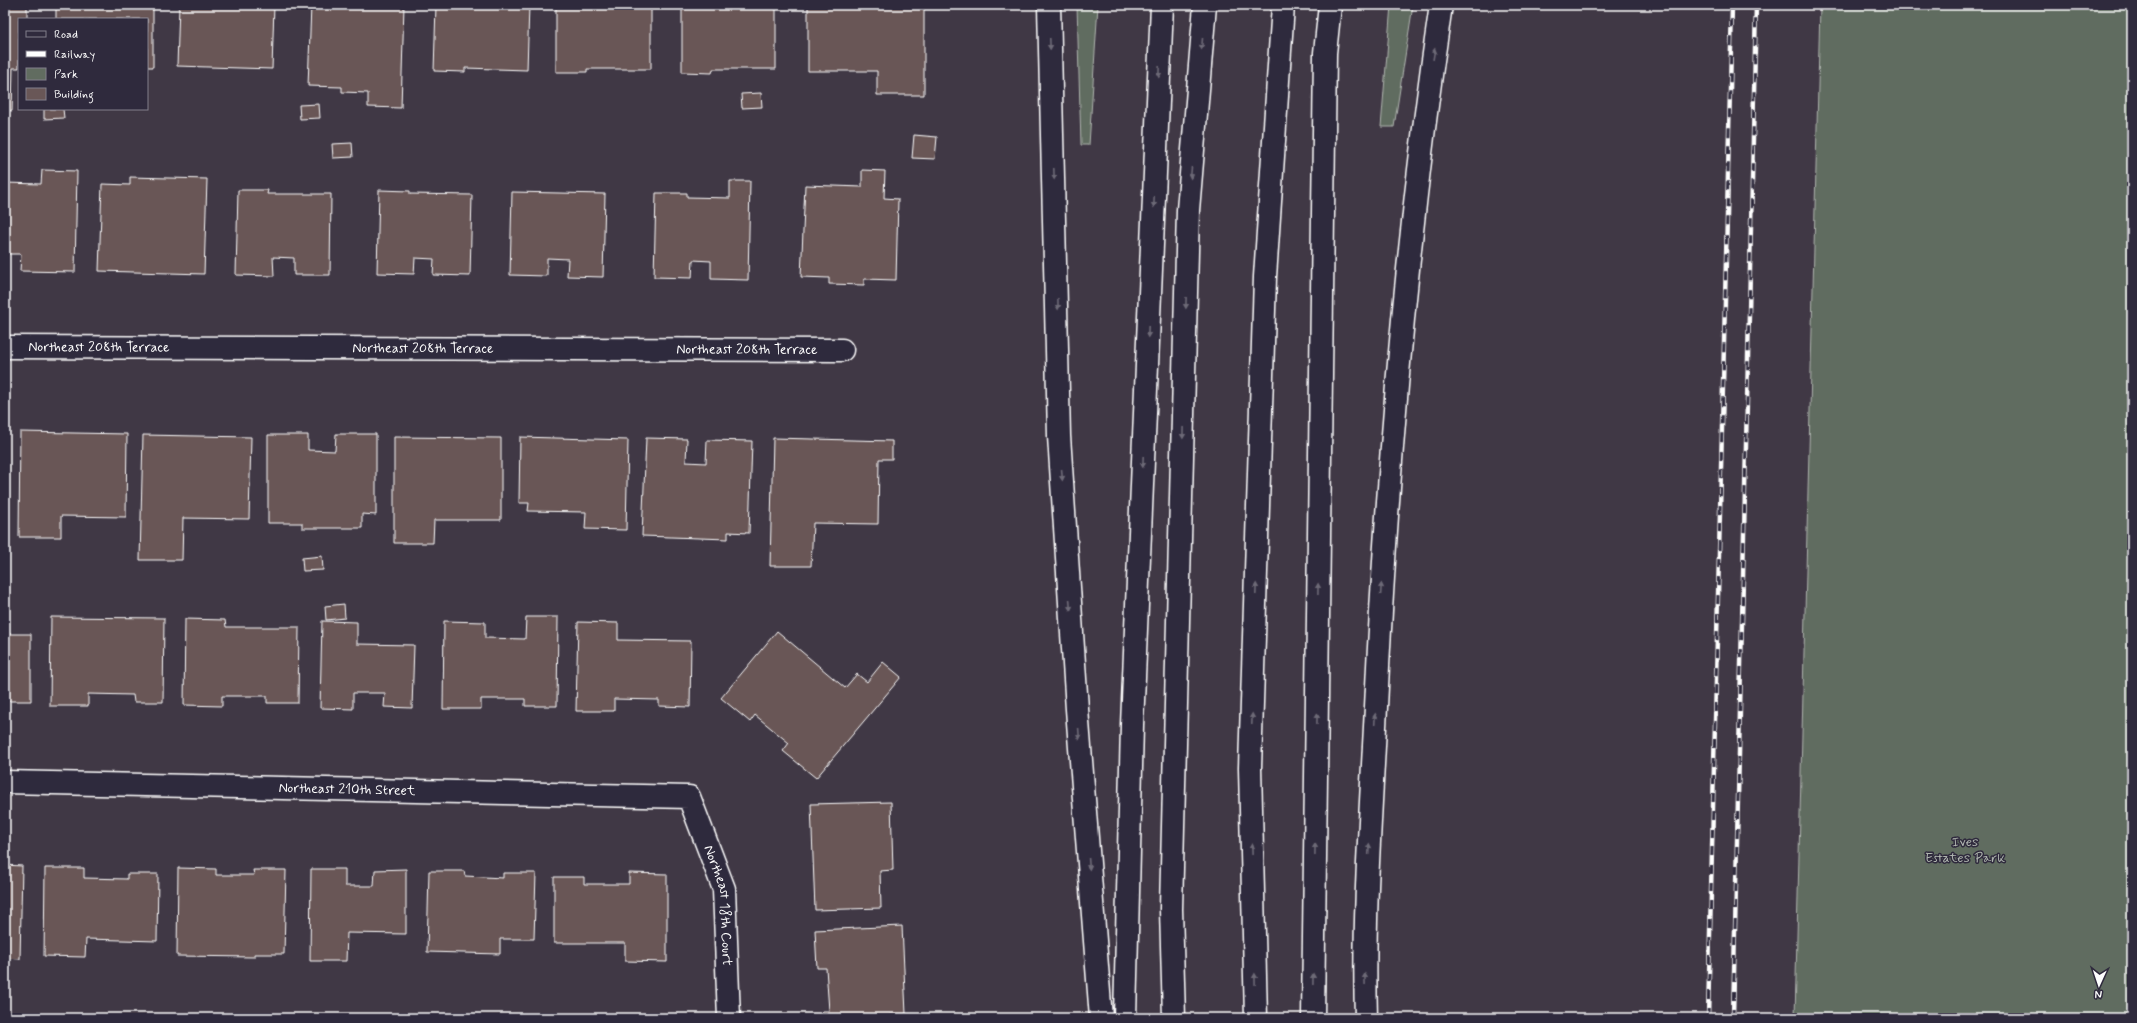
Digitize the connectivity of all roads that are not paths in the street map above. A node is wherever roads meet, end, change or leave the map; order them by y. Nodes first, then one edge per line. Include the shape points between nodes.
1 (1049, 5) edge
2 (1162, 5) edge
3 (1205, 5) edge
4 (1283, 5) edge
5 (1330, 5) edge
6 (1441, 5) edge
7 (5, 347) edge
8 (842, 350) dead end
9 (5, 782) edge
10 (689, 797) joint
11 (729, 1018) edge
12 (1101, 1018) edge
13 (1125, 1018) edge
14 (1174, 1018) edge
15 (1256, 1018) edge
16 (1313, 1018) edge
17 (1366, 1018) edge

1 -> 12 main road via 1059,436
2 -> 13 main road via 1132,725
3 -> 14 main road via 1188,210 1171,909
15 -> 4 main road via 1250,768 1265,277
16 -> 5 main road via 1325,54
17 -> 6 main road via 1364,954 1390,460 1417,190
7 - 8 main road, Northeast 208th Terrace
9 - 10 main road, Northeast 210th Street
10 - 11 main road, Northeast 18th Court via 724,889

